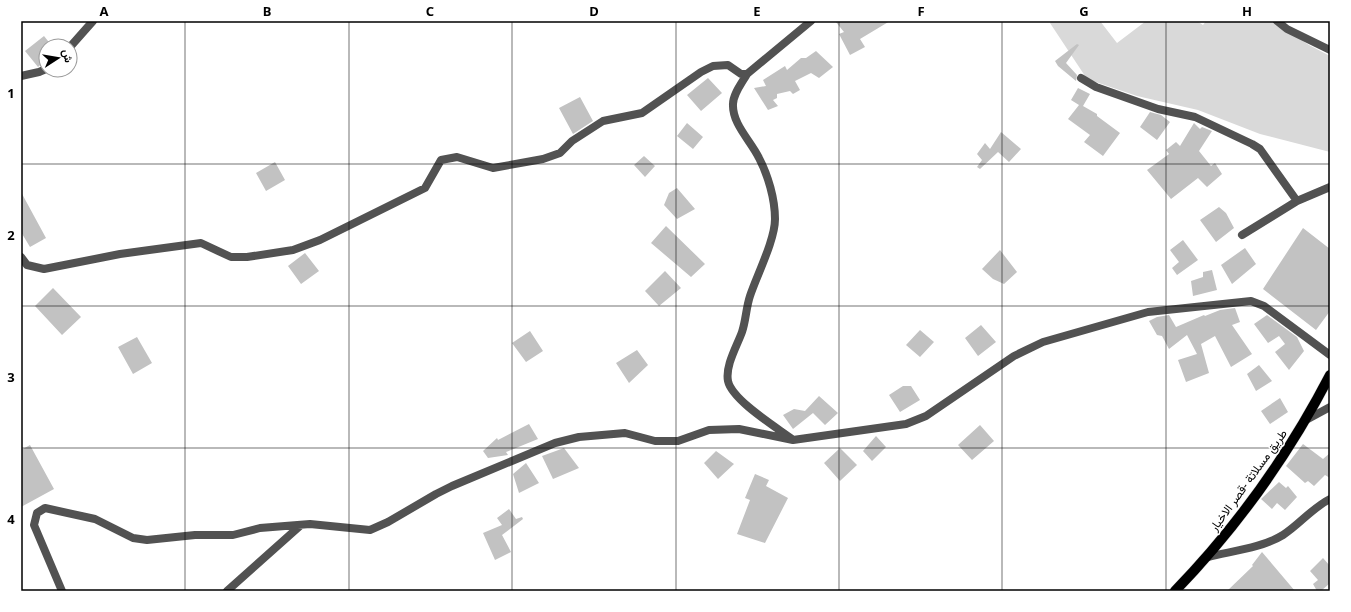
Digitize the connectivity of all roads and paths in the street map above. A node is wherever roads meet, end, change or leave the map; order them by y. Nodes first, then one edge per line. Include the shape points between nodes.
1 (93, 21) edge
2 (811, 21) edge
3 (1276, 21) edge
4 (78, 38) edge
5 (1330, 50) edge
6 (38, 72) edge
7 (747, 74) junction
8 (21, 76) edge
9 (1081, 78) dead end
10 (1330, 187) edge
11 (1297, 201) junction
12 (1242, 235) dead end
13 (21, 257) edge
14 (1330, 355) edge
15 (1330, 375) edge
16 (1330, 406) edge
17 (1306, 420) junction
18 (793, 440) junction
19 (1330, 499) edge
20 (301, 525) junction
21 (1208, 557) junction
22 (62, 591) edge
23 (227, 591) edge
24 (1175, 591) edge

1 - 4 street
2 - 7 street
3 - 5 street
6 - 8 street
7 - 13 street via 741,74 728,65 713,66 642,113 603,121 560,153 543,159 493,168 457,157 441,160 425,188 327,237 293,250 247,258 231,257 201,243 120,254 44,269 27,265
7 - 18 street via 735,95 733,110 738,124 760,160 770,188 775,219 774,231 750,295 728,378 730,388 738,398
9 - 11 street via 1096,87 1158,109 1195,117 1252,144 1260,149
10 - 11 street
11 - 12 street
14 - 18 street via 1264,306 1251,301 1148,312 1043,342 1014,356 926,416 906,424
15 - 17 main road, طريق مسلاتة -قصر الاخيار
16 - 17 street
17 - 21 main road, طريق مسلاتة -قصر الاخيار via 1265,483
18 - 20 street via 739,429 709,430 678,441 655,441 625,433 579,436 554,443 447,489 370,530
19 - 21 street via 1316,507 1283,535 1270,541
20 - 22 street via 260,528 233,535 195,535 147,540 132,538 95,519 45,508 37,513 34,525
20 - 23 street
21 - 24 main road, طريق مسلاتة -قصر الاخيار

